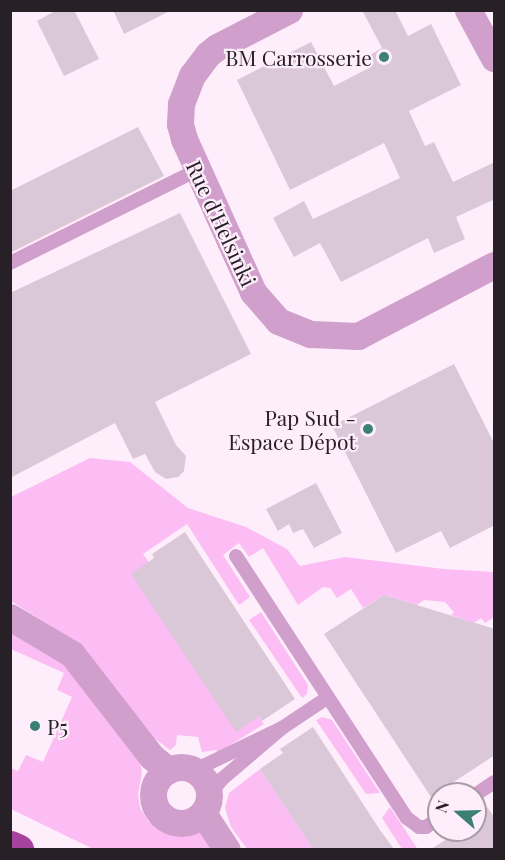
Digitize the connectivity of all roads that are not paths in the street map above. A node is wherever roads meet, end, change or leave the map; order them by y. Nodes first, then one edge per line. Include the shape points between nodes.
1 (289, 10) edge
2 (468, 10) edge
3 (495, 58) edge
4 (197, 170) junction
5 (10, 263) edge
6 (495, 265) edge
7 (237, 556) dead end
8 (10, 617) edge
9 (327, 698) junction
10 (282, 728) junction
11 (168, 770) junction
12 (195, 770) junction
13 (206, 803) junction
14 (427, 826) edge
15 (10, 846) edge
16 (17, 849) edge
17 (228, 849) edge

1 - 4 street, Rue d'Helsinki via 217,47 192,75 181,104 180,124
2 - 3 street
4 - 5 lane
4 - 6 street, Rue d'Helsinki via 253,292 278,321 311,334 358,336
7 - 9 lane
8 - 11 street via 72,654 152,757
9 - 10 lane
9 - 14 lane via 407,818 419,827
10 - 12 lane
10 - 13 lane via 222,779
11 - 12 street
11 - 13 street via 155,783 153,791 161,816 177,824 187,823
12 - 13 street via 202,776
13 - 17 street
15 - 16 highway

